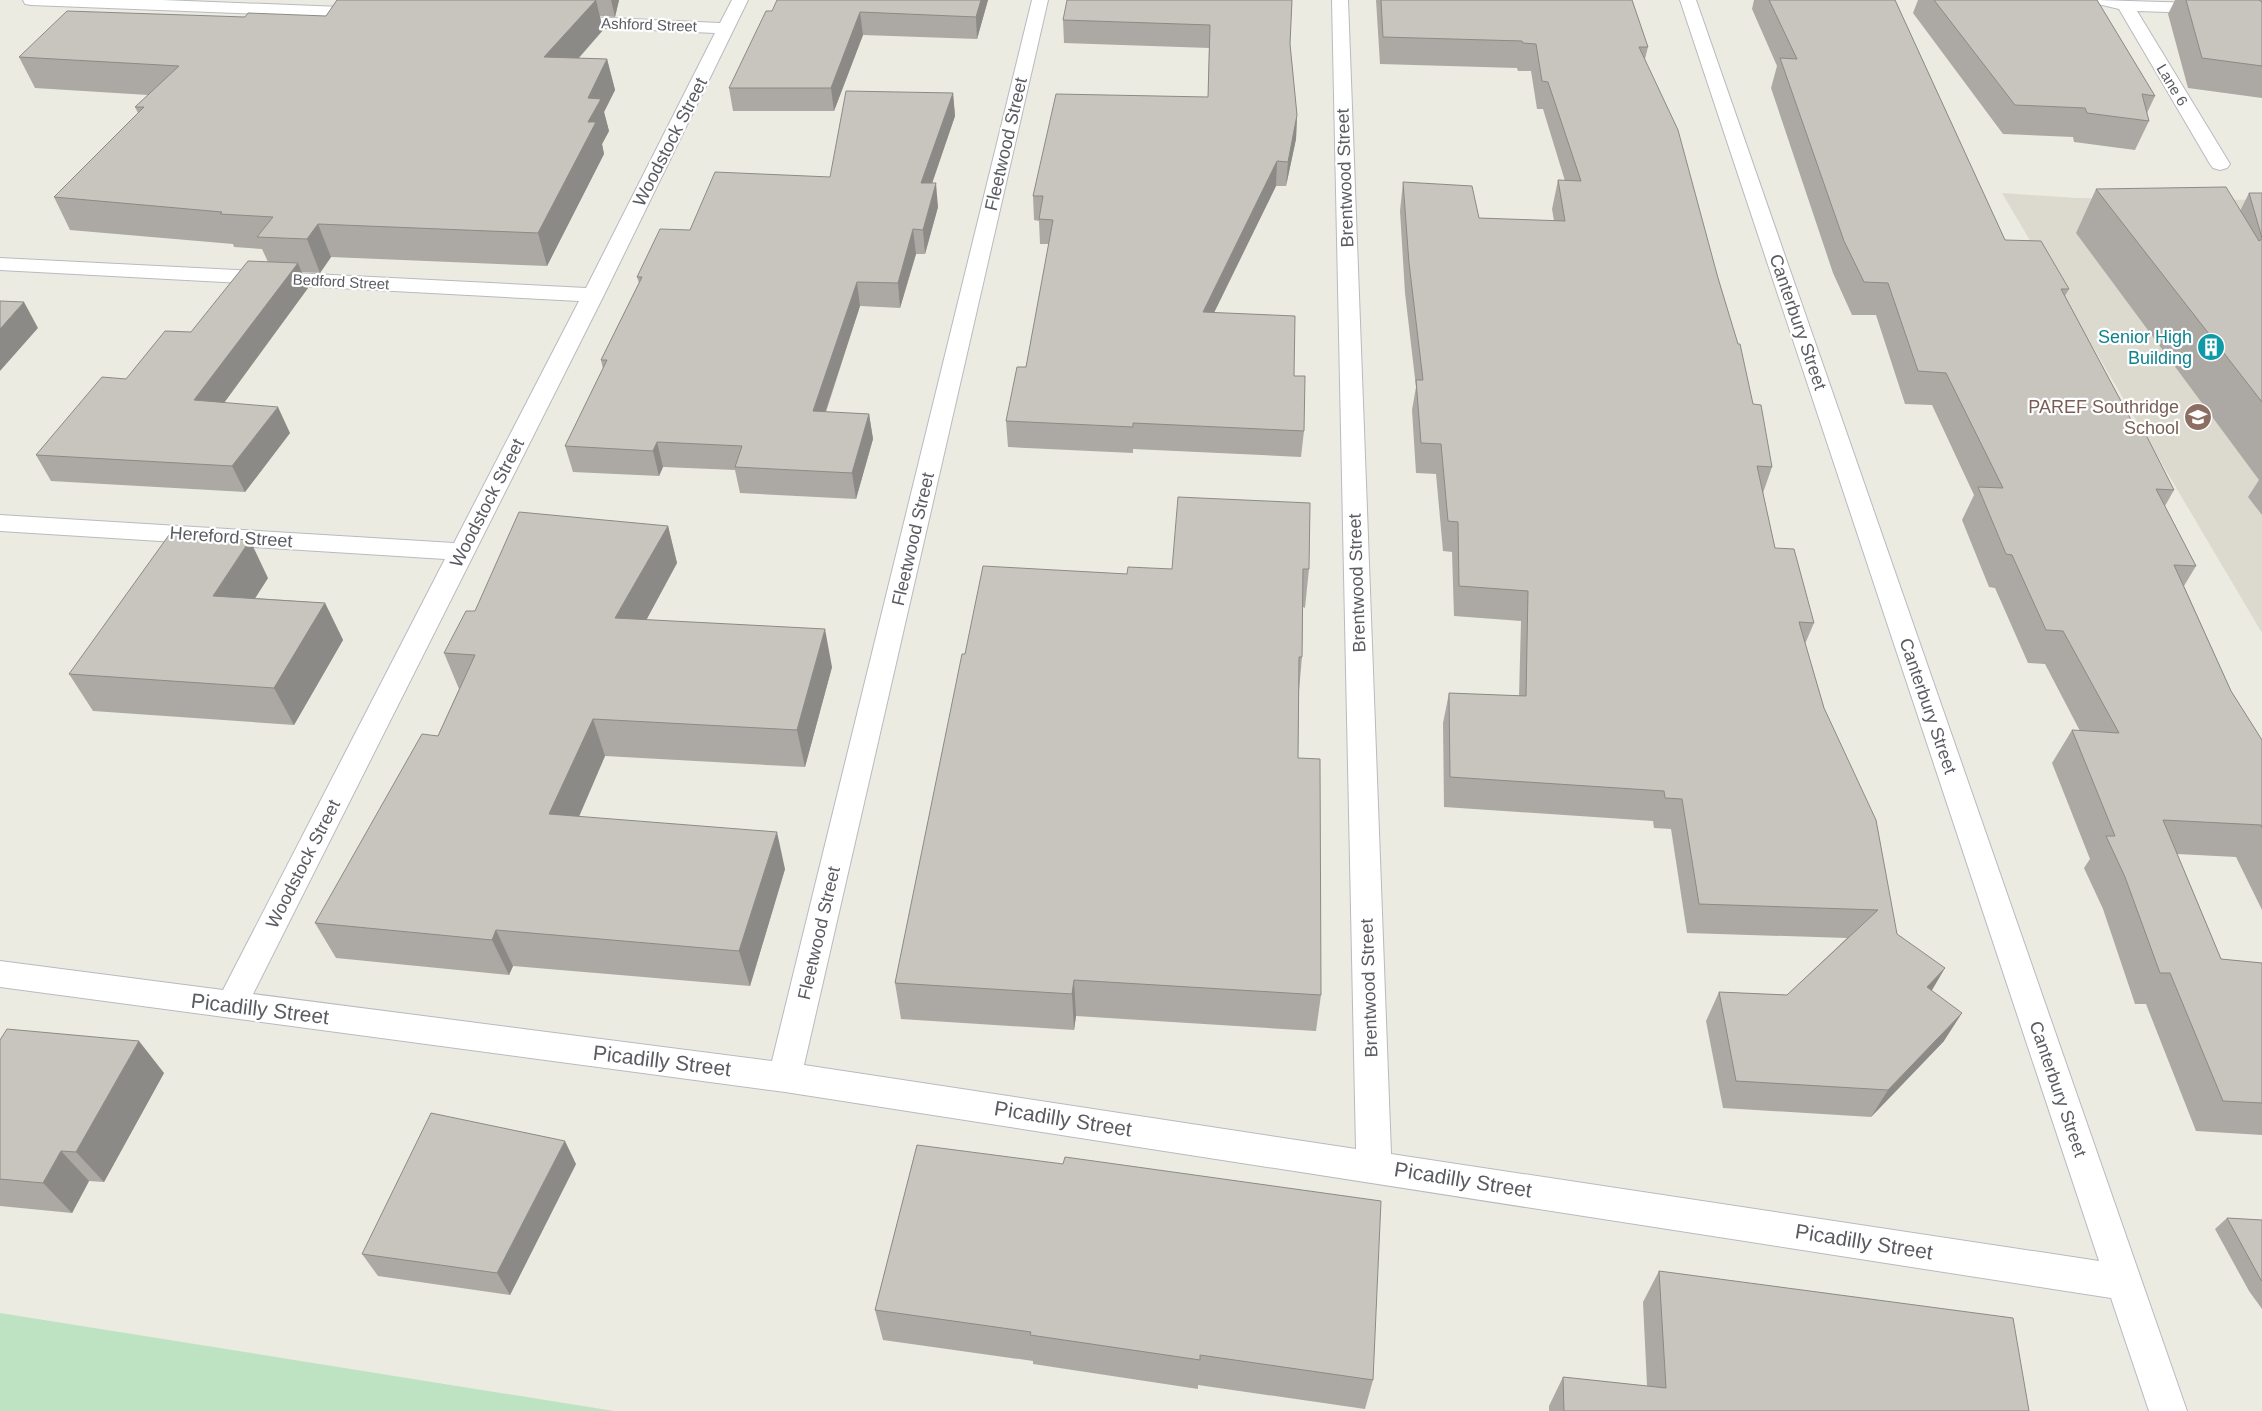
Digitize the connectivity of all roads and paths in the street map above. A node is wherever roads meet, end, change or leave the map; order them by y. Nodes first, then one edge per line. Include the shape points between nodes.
1 (31, 0) edge
2 (740, 0) edge
3 (1040, 0) edge
4 (1340, 0) edge
5 (1688, 0) edge
6 (2104, 0) edge
7 (2256, 0) edge
8 (2125, 6) junction
9 (2229, 10) junction
10 (379, 14) edge
11 (548, 20) edge
12 (2246, 20) edge
13 (727, 28) junction
14 (2220, 164) dead end
15 (0, 264) edge
16 (593, 295) junction
17 (0, 523) edge
18 (462, 552) junction
19 (0, 974) edge
20 (231, 1005) junction
21 (785, 1077) junction
22 (1374, 1167) junction
23 (2123, 1282) junction
24 (2168, 1411) edge

1 - 10 street
2 - 13 street, Woodstock Street
3 - 21 street, Fleetwood Street
4 - 22 street, Brentwood Street
5 - 23 street, Canterbury Street
6 - 8 street
7 - 9 street
8 - 9 street
8 - 14 street, Lane 6
9 - 12 street
11 - 13 street, Ashford Street
13 - 16 street, Woodstock Street
15 - 16 street, Bedford Street
16 - 18 street, Woodstock Street
17 - 18 street, Hereford Street
18 - 20 street, Woodstock Street
19 - 20 street, Picadilly Street
20 - 21 street, Picadilly Street
21 - 22 street, Picadilly Street
22 - 23 street, Picadilly Street
23 - 24 street, Canterbury Street

